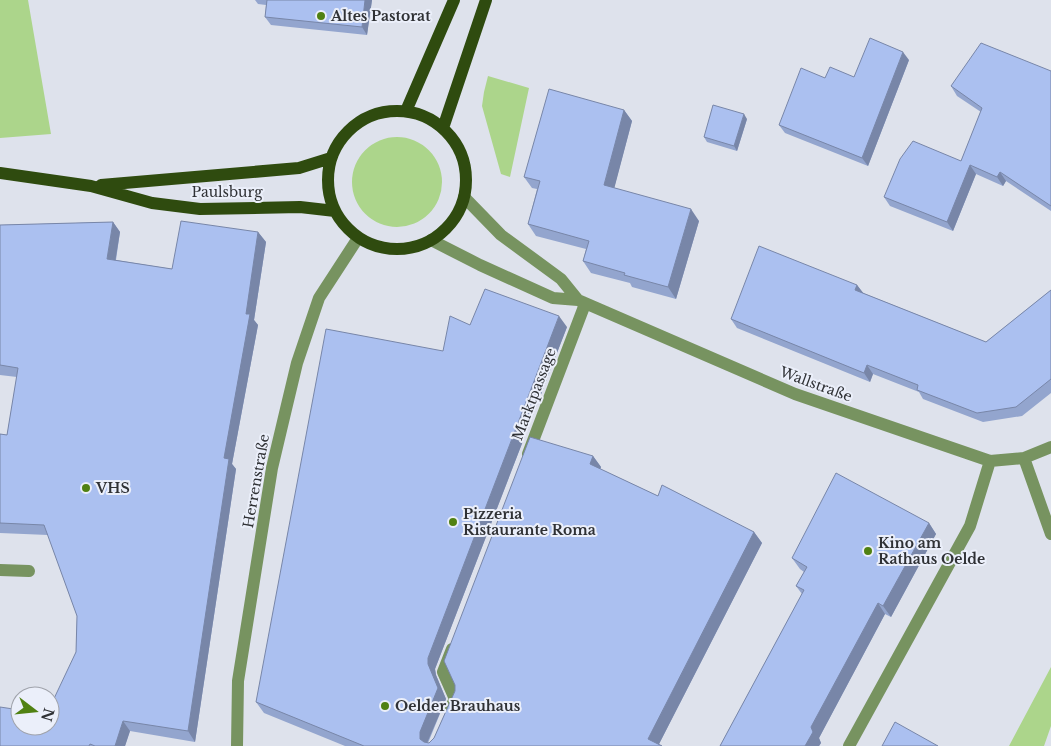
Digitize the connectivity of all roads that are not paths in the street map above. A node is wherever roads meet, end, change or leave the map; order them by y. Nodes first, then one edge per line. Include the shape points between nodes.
1 (454, 0) edge
2 (486, 0) edge
3 (406, 111) junction
4 (444, 128) junction
5 (331, 158) junction
6 (0, 174) edge
7 (91, 186) junction
8 (464, 197) junction
9 (335, 211) junction
10 (358, 238) junction
11 (431, 240) junction
12 (582, 302) junction
13 (1051, 447) edge
14 (1024, 458) junction
15 (990, 461) junction
16 (521, 470) edge
17 (1051, 534) edge
18 (0, 570) edge
19 (29, 571) dead end
20 (458, 635) edge
21 (445, 722) edge
22 (237, 746) edge
23 (849, 746) edge

1 - 3 main road
2 - 4 main road
3 - 4 main road via 426,117
3 - 5 main road via 387,111 369,116 352,127
4 - 8 main road via 464,160
5 - 7 main road, Paulsburg via 291,169
5 - 9 main road via 328,185
6 - 7 main road, Paulsburg
7 - 9 main road, Paulsburg via 152,203 200,209 300,207
8 - 11 main road via 446,229
8 - 12 street, Wallstraße via 501,235 560,280
9 - 10 main road
10 - 11 main road via 394,250
10 - 22 street, Herrenstraße via 318,298 272,468 237,693
11 - 12 street, Wallstraße via 553,298
12 - 15 street, Wallstraße via 795,394
12 - 16 street, Marktpassage
13 - 14 street, Wallstraße
14 - 15 street, Wallstraße
14 - 17 street
15 - 23 street via 970,526
18 - 19 street
20 - 21 street via 443,672 455,699

